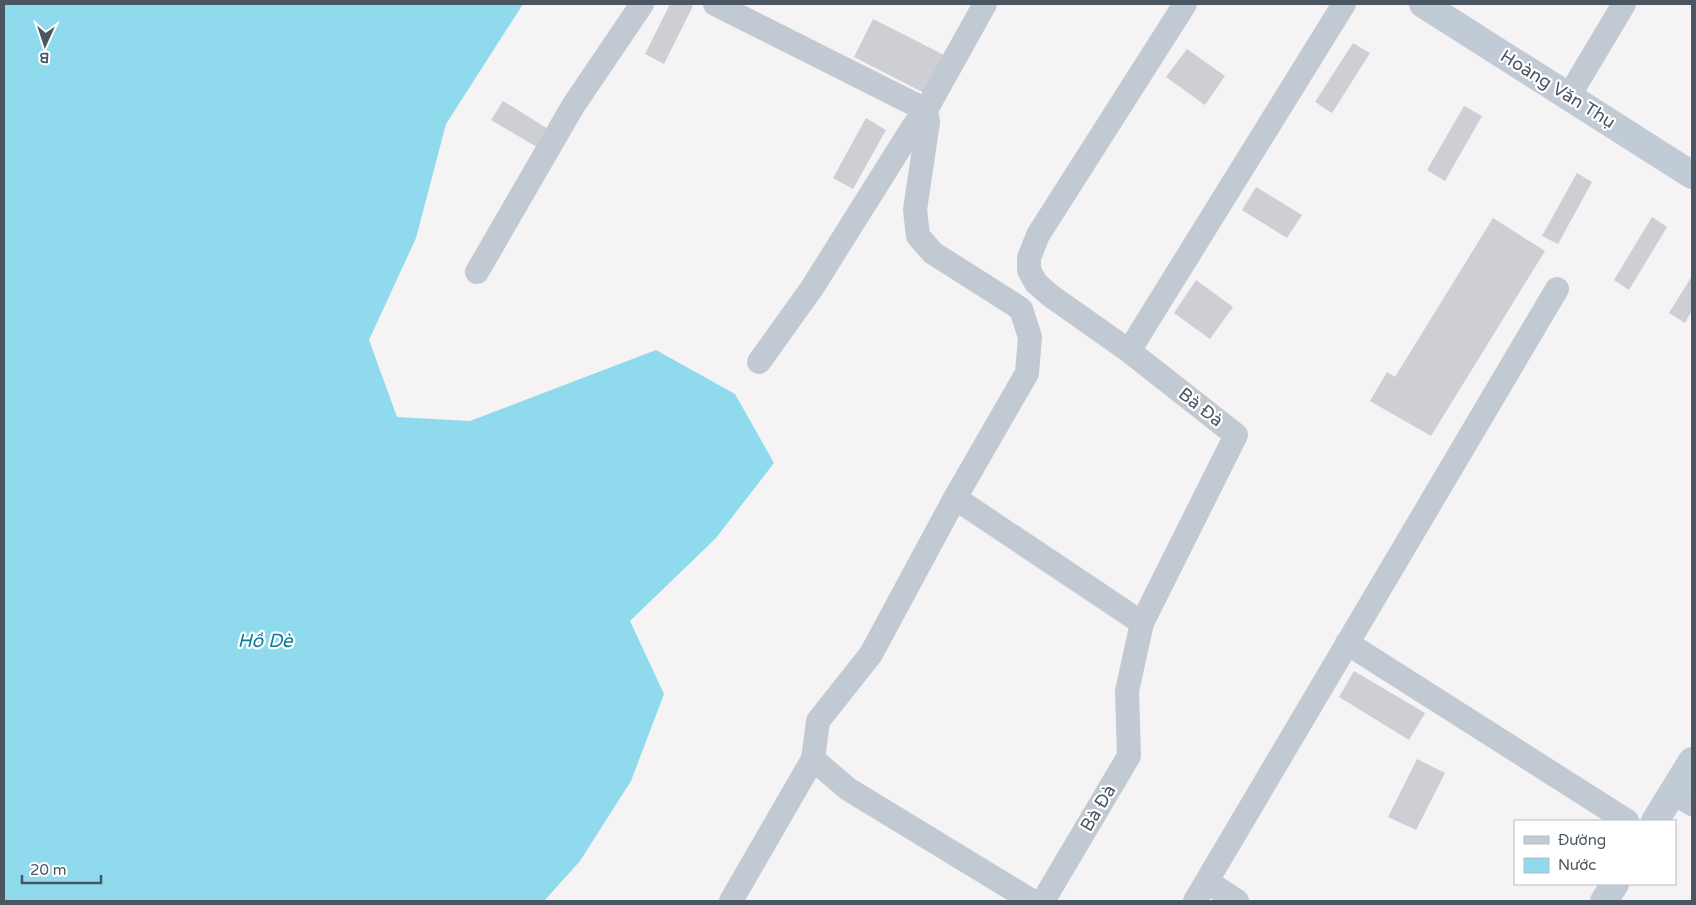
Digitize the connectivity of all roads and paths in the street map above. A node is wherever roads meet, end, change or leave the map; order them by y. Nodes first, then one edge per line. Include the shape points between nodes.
1 (642, 4) edge
2 (715, 4) edge
3 (985, 4) edge
4 (1186, 4) edge
5 (1344, 4) edge
6 (1423, 4) edge
7 (1624, 4) edge
8 (1569, 96) junction
9 (926, 110) junction
10 (1692, 175) edge
11 (477, 272) dead end
12 (1557, 289) dead end
13 (1045, 291) junction
14 (1021, 309) junction
15 (1129, 351) junction
16 (759, 362) dead end
17 (955, 498) junction
18 (1142, 623) junction
19 (1347, 643) junction
20 (813, 759) junction
21 (1692, 761) edge
22 (1683, 798) edge
23 (1625, 820) edge
24 (1656, 820) edge
25 (1208, 882) junction
26 (1615, 885) edge
27 (731, 901) edge
28 (1032, 901) edge
29 (1043, 901) edge
30 (1195, 901) edge
31 (1237, 901) edge
32 (1604, 901) edge

1 - 11 street via 573,106
2 - 9 street
3 - 9 street
4 - 13 street via 1038,235 1029,258 1029,270
5 - 15 street
6 - 8 main road, Hoàng Văn Thụ
7 - 8 street
8 - 10 main road, Hoàng Văn Thụ
9 - 14 street via 928,122 915,210 918,236 932,253
9 - 16 street via 912,127 812,288
12 - 19 street
13 - 14 street
13 - 15 street
14 - 17 street via 1030,337 1027,373
15 - 18 street, Bà Đà via 1236,435
17 - 18 street
17 - 20 street via 872,654 818,721
18 - 29 street, Bà Đà via 1127,691 1129,756
19 - 23 street
19 - 25 street
20 - 27 street
20 - 28 street via 848,789
21 - 22 main road
22 - 24 main road
25 - 30 street
25 - 31 street
26 - 32 main road

